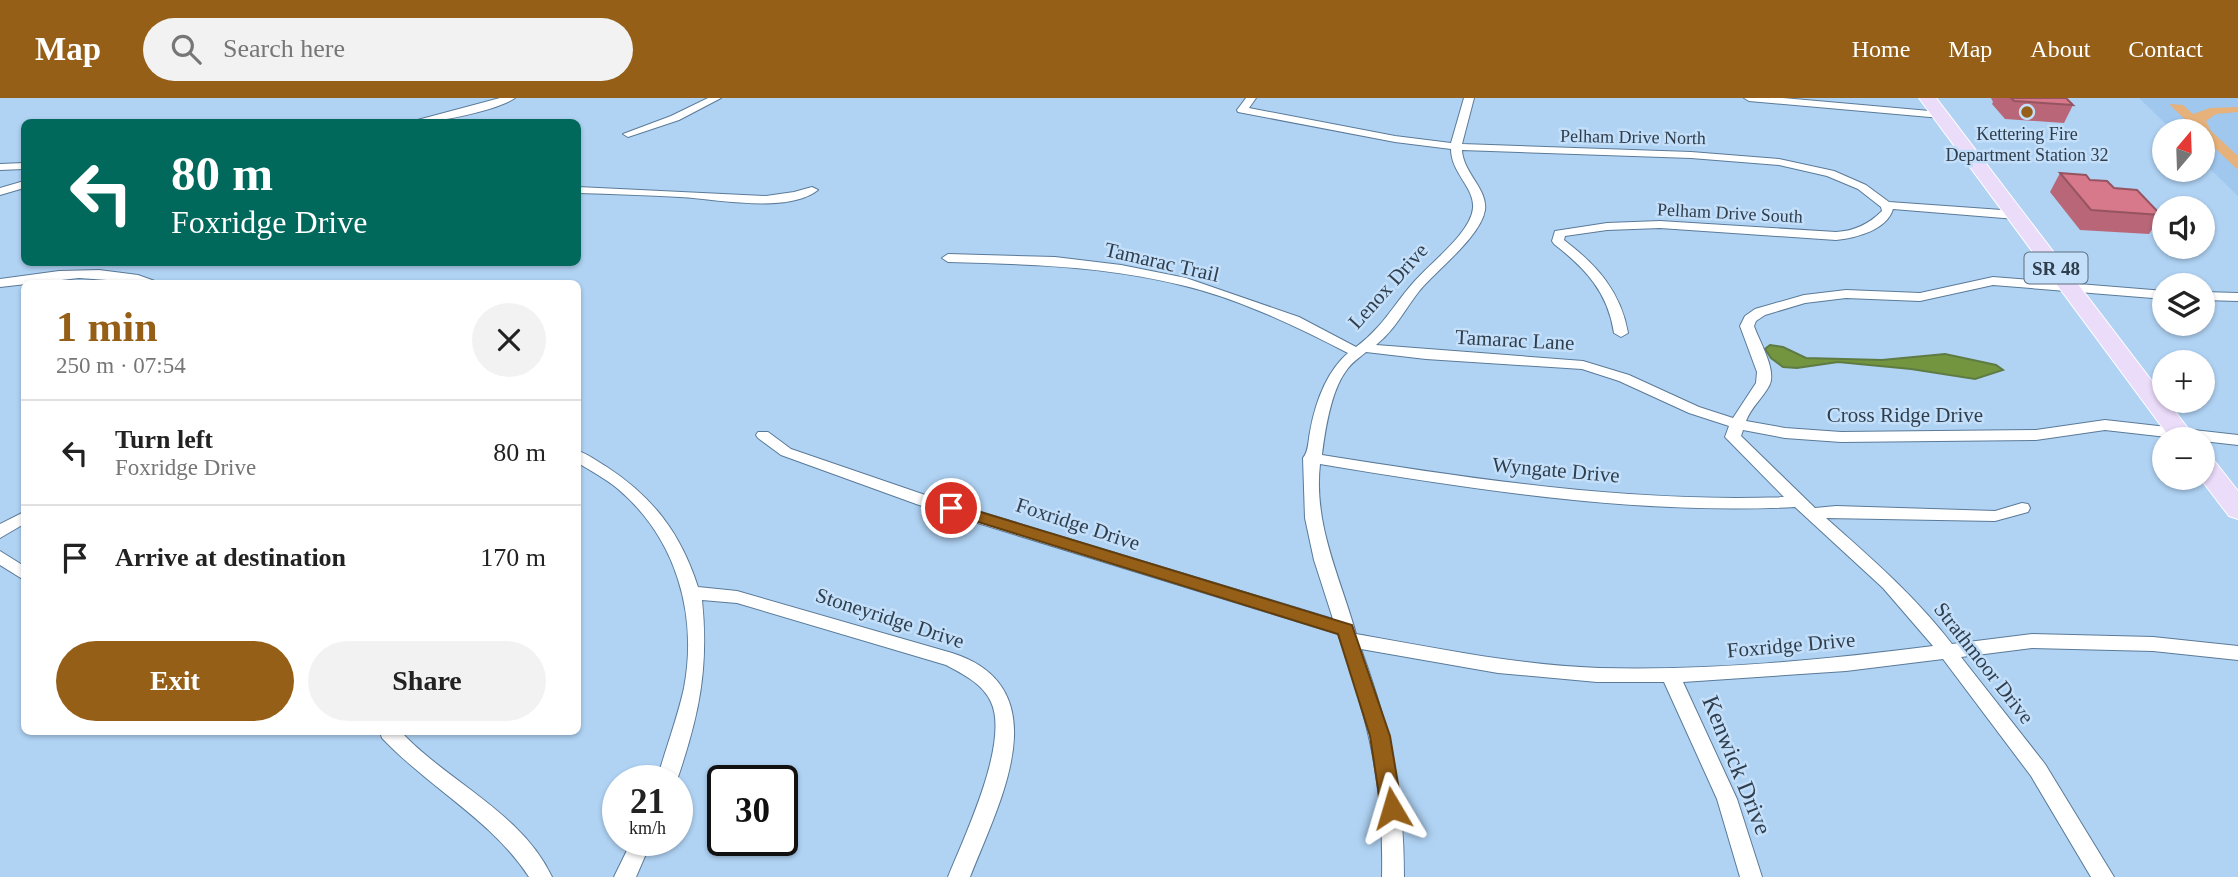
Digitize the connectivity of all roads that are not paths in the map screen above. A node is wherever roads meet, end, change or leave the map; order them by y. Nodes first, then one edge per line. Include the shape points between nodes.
1 (510, 98) edge
2 (716, 98) edge
3 (1251, 98) edge
4 (1469, 98) edge
5 (1749, 98) edge
6 (1927, 98) edge
7 (1941, 115) junction
8 (429, 119) edge
9 (628, 134) dead end
10 (1458, 147) junction
11 (21, 166) edge
12 (0, 167) edge
13 (21, 185) edge
14 (581, 190) edge
15 (811, 190) dead end
16 (0, 192) edge
17 (1886, 205) junction
18 (2016, 215) junction
19 (948, 258) dead end
20 (21, 280) edge
21 (21, 280) edge
22 (142, 280) edge
23 (0, 283) edge
24 (2072, 289) junction
25 (2152, 294) edge
26 (2215, 297) edge
27 (2238, 298) edge
28 (1621, 333) dead end
29 (1360, 350) junction
30 (1737, 424) junction
31 (2175, 427) edge
32 (2152, 432) edge
33 (763, 435) dead end
34 (2215, 438) edge
35 (2238, 440) edge
36 (581, 458) edge
37 (1311, 458) junction
38 (2215, 480) edge
39 (1805, 508) junction
40 (2022, 508) dead end
41 (2238, 510) edge
42 (21, 519) edge
43 (0, 532) edge
44 (0, 557) edge
45 (21, 572) edge
46 (693, 593) junction
47 (1348, 635) junction
48 (1947, 650) junction
49 (2238, 653) edge
50 (1670, 675) junction
51 (392, 735) edge
52 (673, 765) edge
53 (635, 856) edge
54 (541, 877) edge
55 (625, 877) edge
56 (959, 877) edge
57 (1393, 877) edge
58 (1751, 877) edge
59 (2103, 877) edge

1 - 8 street
2 - 9 street
3 - 10 street, Pelham Drive North via 1242,110
4 - 10 street, Lenox Drive via 1459,124
5 - 7 street
6 - 7 main road, SR 48
7 - 18 main road, SR 48
10 - 17 street, Pelham Drive North via 1779,162 1838,176
10 - 29 street, Lenox Drive via 1459,166 1479,195 1477,218 1381,335
11 - 12 street
13 - 16 street
14 - 15 street via 766,200
17 - 18 street
17 - 28 street, Pelham Drive South via 1888,211 1872,226 1837,236 1652,226 1557,237 1592,267 1610,291
18 - 24 main road, SR 48
19 - 29 street, Tamarac Trail via 1055,261 1186,282 1294,320
20 - 22 street via 94,274
21 - 23 street
24 - 25 street
24 - 30 street via 1993,281 1920,297 1823,296 1760,312 1747,326 1762,362 1763,383
24 - 31 main road, SR 48
26 - 27 street
29 - 30 street, Tamarac Lane via 1583,365
29 - 37 street, Lenox Drive via 1335,378
30 - 32 street, Cross Ridge Drive via 1841,437 2036,435 2093,425
30 - 39 street via 1732,437 1735,442
33 - 47 street, Foxridge Drive via 786,452 925,501
34 - 35 street, Cross Ridge Drive
36 - 46 street via 639,498 680,555
37 - 39 street, Wyngate Drive via 1481,485
37 - 47 street, Lenox Drive via 1311,512 1317,545
38 - 41 main road
39 - 40 street, Wyngate Drive via 1995,516
39 - 48 street, Strathmoor Drive via 1889,584
42 - 43 street
44 - 45 street
46 - 52 street via 696,676
46 - 56 street, Stoneyridge Drive via 737,597 939,656 971,668 988,684 1007,717 1007,739
47 - 50 street, Foxridge Drive via 1552,673
47 - 57 street, Lenox Drive via 1380,736 1389,783
48 - 49 street, Foxridge Drive via 2086,640
48 - 50 street, Foxridge Drive via 1846,664
48 - 59 street, Strathmoor Drive via 2038,770
50 - 58 street, Kenwick Drive via 1708,752
51 - 54 street via 520,847
53 - 55 street

